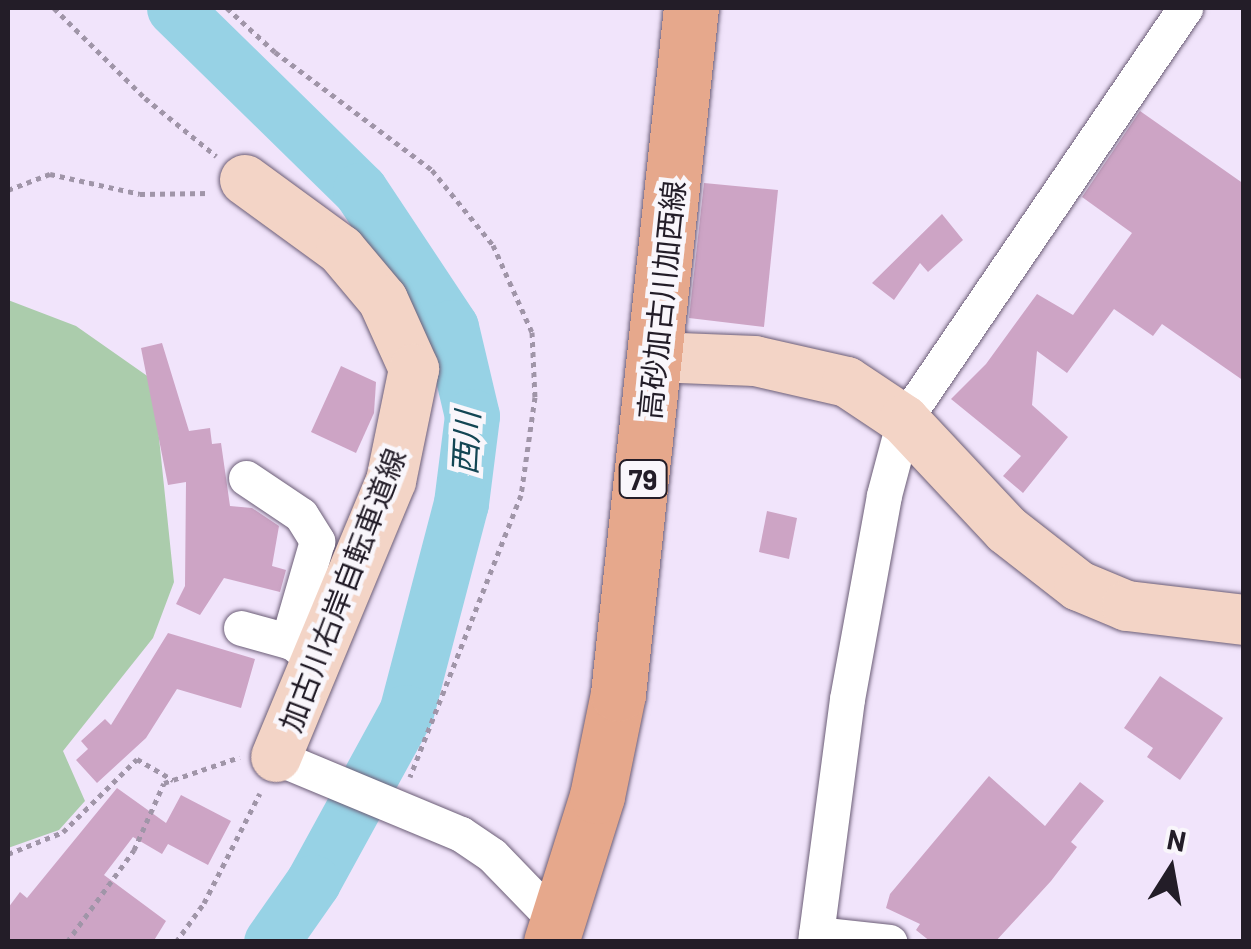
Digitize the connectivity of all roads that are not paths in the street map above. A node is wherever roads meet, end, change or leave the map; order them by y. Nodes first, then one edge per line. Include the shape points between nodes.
1 (691, 8) edge
2 (1185, 8) edge
3 (245, 180) road end
4 (655, 357) junction
5 (904, 420) junction
6 (246, 478) dead end
7 (1244, 620) edge
8 (241, 628) dead end
9 (303, 652) junction
10 (285, 758) joint
11 (554, 936) edge
12 (816, 938) edge
13 (890, 942) edge

1 - 4 main road, 高砂加古川加西線 / 79
2 - 5 street
3 - 9 street, 加古川右岸自転車道線 via 341,250 383,300 414,369 390,481
4 - 5 street via 755,361 847,382
4 - 11 main road, 高砂加古川加西線 / 79 via 618,694 597,796
5 - 7 street via 1006,530 1079,586 1127,606
5 - 12 street via 847,699
6 - 9 street via 301,515 316,540
8 - 9 street
9 - 10 street, 加古川右岸自転車道線
10 - 11 street via 395,802 492,855
12 - 13 street

